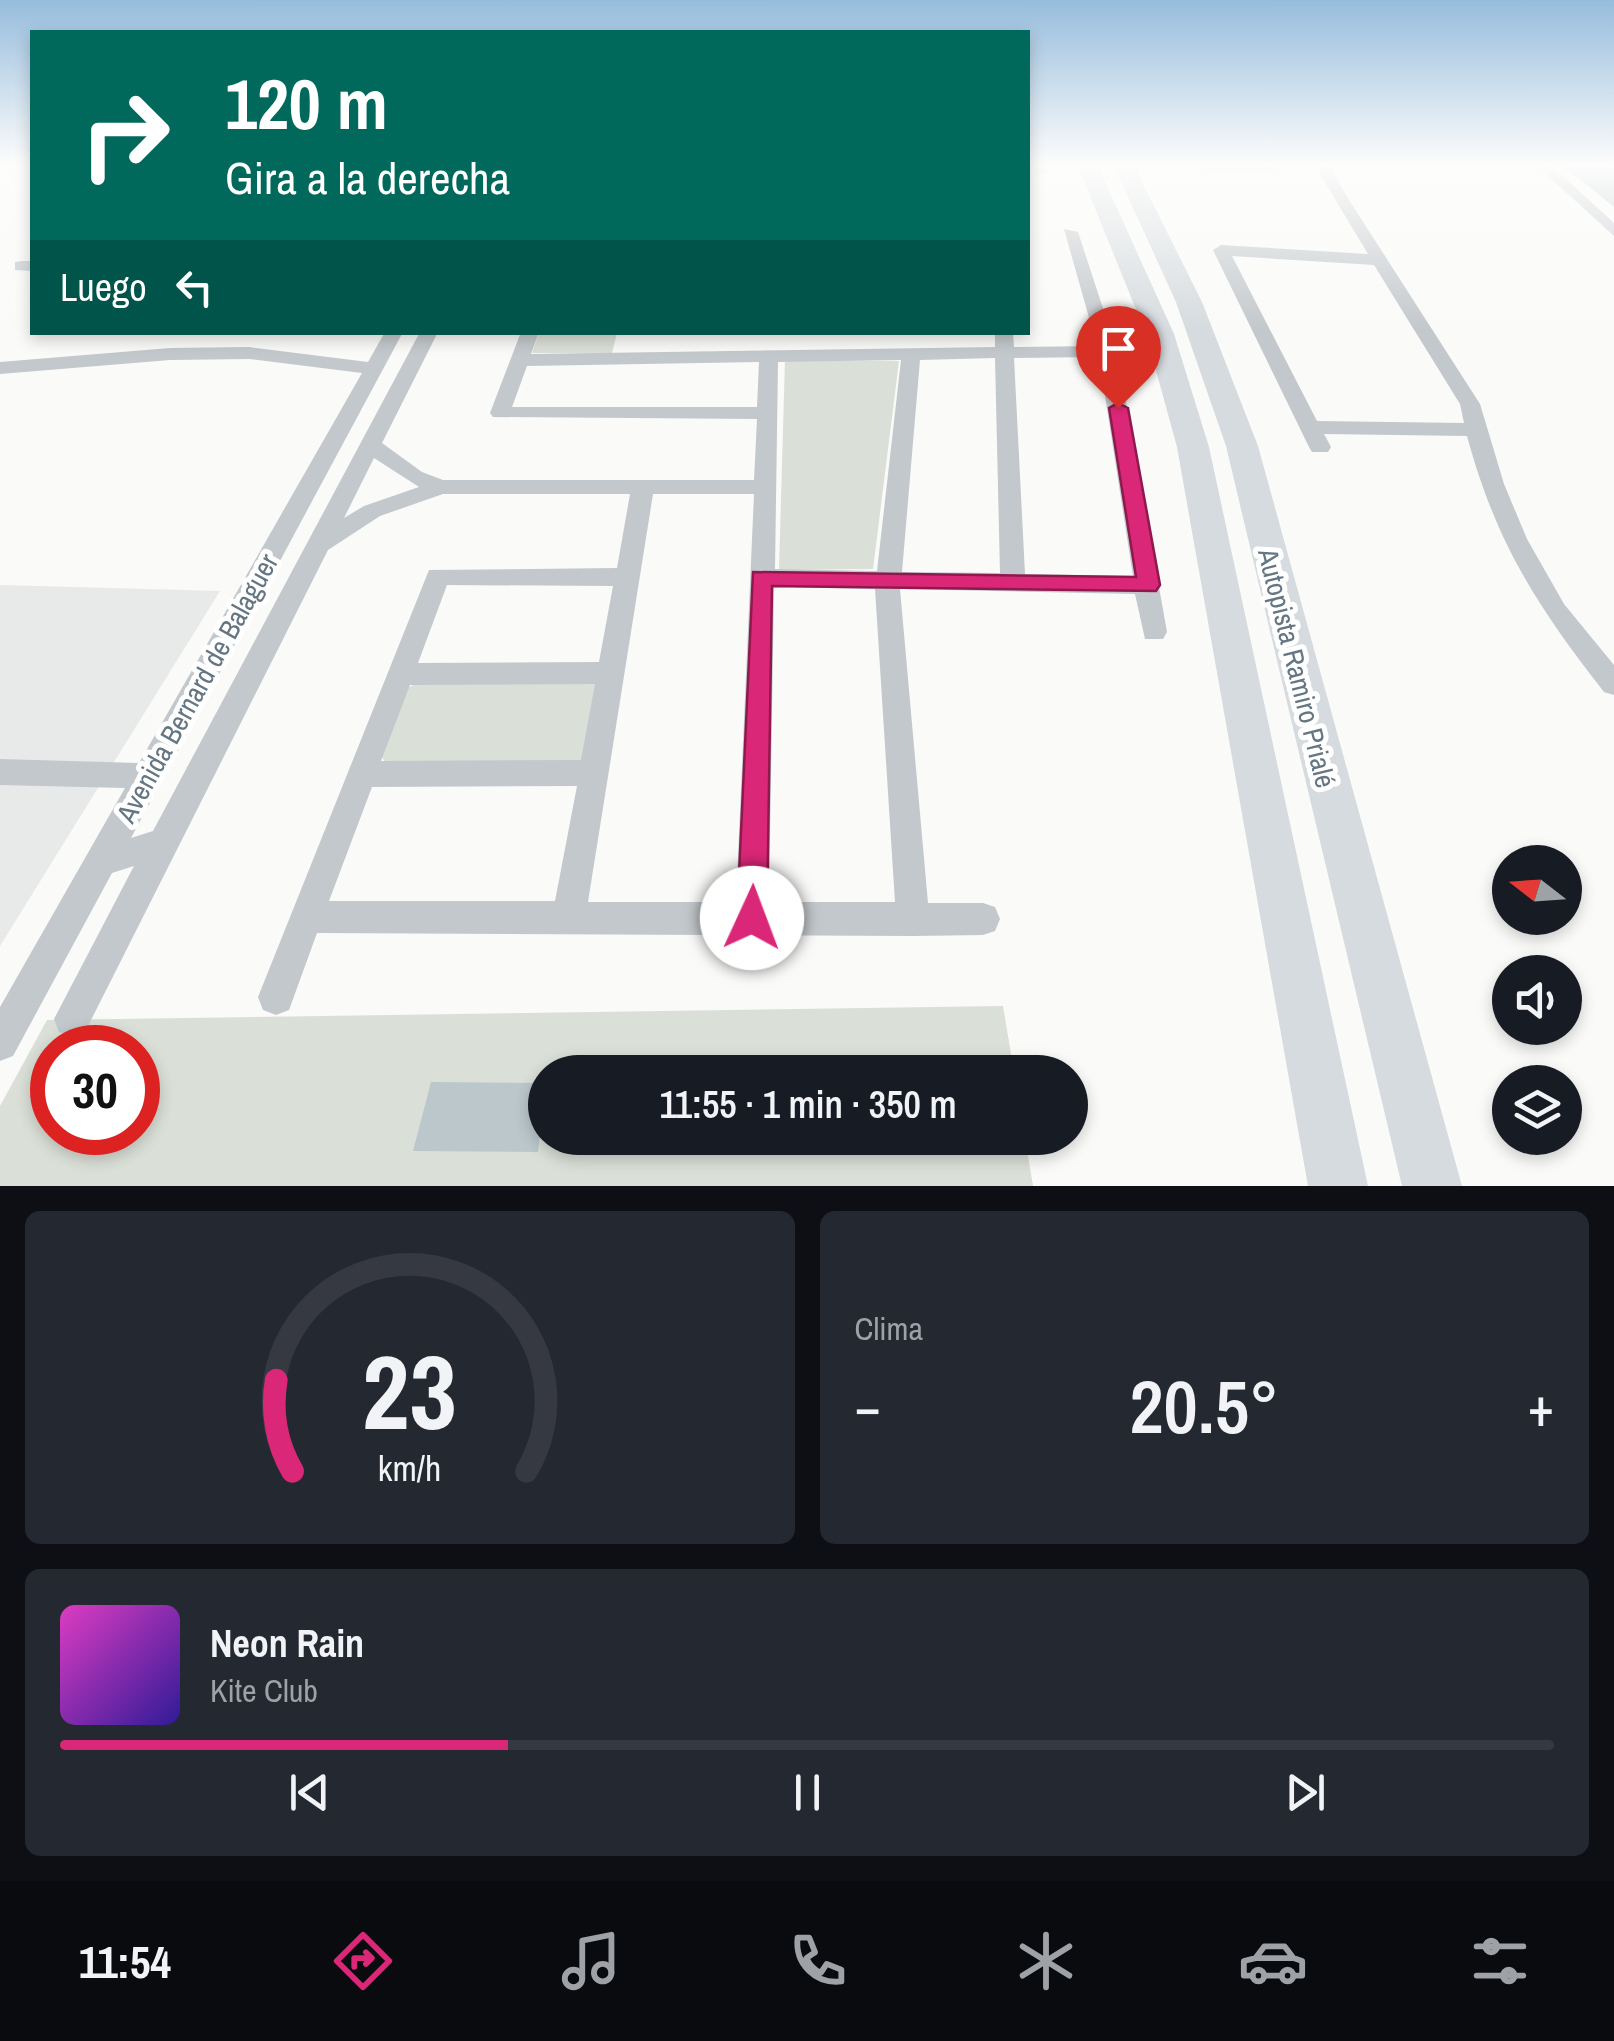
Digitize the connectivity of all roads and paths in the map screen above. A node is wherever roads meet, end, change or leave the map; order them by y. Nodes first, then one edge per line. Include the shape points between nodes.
1 (1111, 219) edge
2 (1153, 219) edge
3 (1354, 219) edge
4 (1070, 232) dead end
5 (1378, 260) junction
6 (392, 335) edge
7 (426, 335) edge
8 (529, 335) edge
9 (1004, 342) edge
10 (1108, 351) junction
11 (911, 354) junction
12 (768, 356) junction
13 (520, 360) junction
14 (0, 368) edge
15 (372, 368) junction
16 (767, 413) junction
17 (1310, 427) junction
18 (1475, 430) junction
19 (370, 445) junction
20 (1320, 447) dead end
21 (643, 486) junction
22 (441, 487) junction
23 (764, 488) junction
24 (316, 550) junction
25 (628, 577) junction
26 (761, 578) junction
27 (888, 579) junction
28 (1014, 582) junction
29 (1148, 585) junction
30 (1154, 632) dead end
31 (611, 673) junction
32 (400, 674) junction
33 (1614, 684) edge
34 (0, 772) edge
35 (594, 773) junction
36 (362, 774) junction
37 (149, 776) junction
38 (163, 843) junction
39 (101, 861) junction
40 (569, 917) junction
41 (306, 918) junction
42 (752, 918) junction
43 (983, 919) dead end
44 (913, 920) junction
45 (276, 998) dead end
46 (72, 1019) dead end
47 (0, 1043) edge
48 (1338, 1186) edge
49 (1432, 1186) edge

1 - 48 highway, Autopista Ramiro Prialé via 1160,334 1193,448
2 - 49 highway, Autopista Ramiro Prialé via 1204,332 1242,446
3 - 5 street
4 - 10 street
5 - 17 street via 1222,250
5 - 18 street via 1470,404
6 - 15 street, Avenida Bernard de Balaguer
7 - 19 street
8 - 13 street
9 - 10 street
9 - 11 street
9 - 28 street
10 - 29 street
11 - 12 street
11 - 27 street
12 - 13 street
12 - 16 street
13 - 16 street via 500,413
14 - 15 street via 249,352
15 - 37 street, Avenida Bernard de Balaguer
16 - 23 street
17 - 18 street
17 - 20 street
18 - 33 street via 1523,556 1554,610
19 - 22 street
19 - 24 street
21 - 22 street
21 - 23 street
21 - 25 street
22 - 24 street via 372,510
23 - 26 street
24 - 38 street
25 - 31 street
25 - 32 street via 438,576
26 - 27 street
26 - 42 street
27 - 28 street
27 - 44 street
28 - 29 street
29 - 30 street
31 - 32 street
31 - 35 street
32 - 36 street
34 - 37 street
35 - 36 street
35 - 40 street
36 - 41 street
37 - 39 street, Avenida Bernard de Balaguer
38 - 39 street
38 - 46 street
39 - 47 street, Avenida Bernard de Balaguer
40 - 41 street
40 - 42 street
41 - 45 street
42 - 44 street
43 - 44 street

